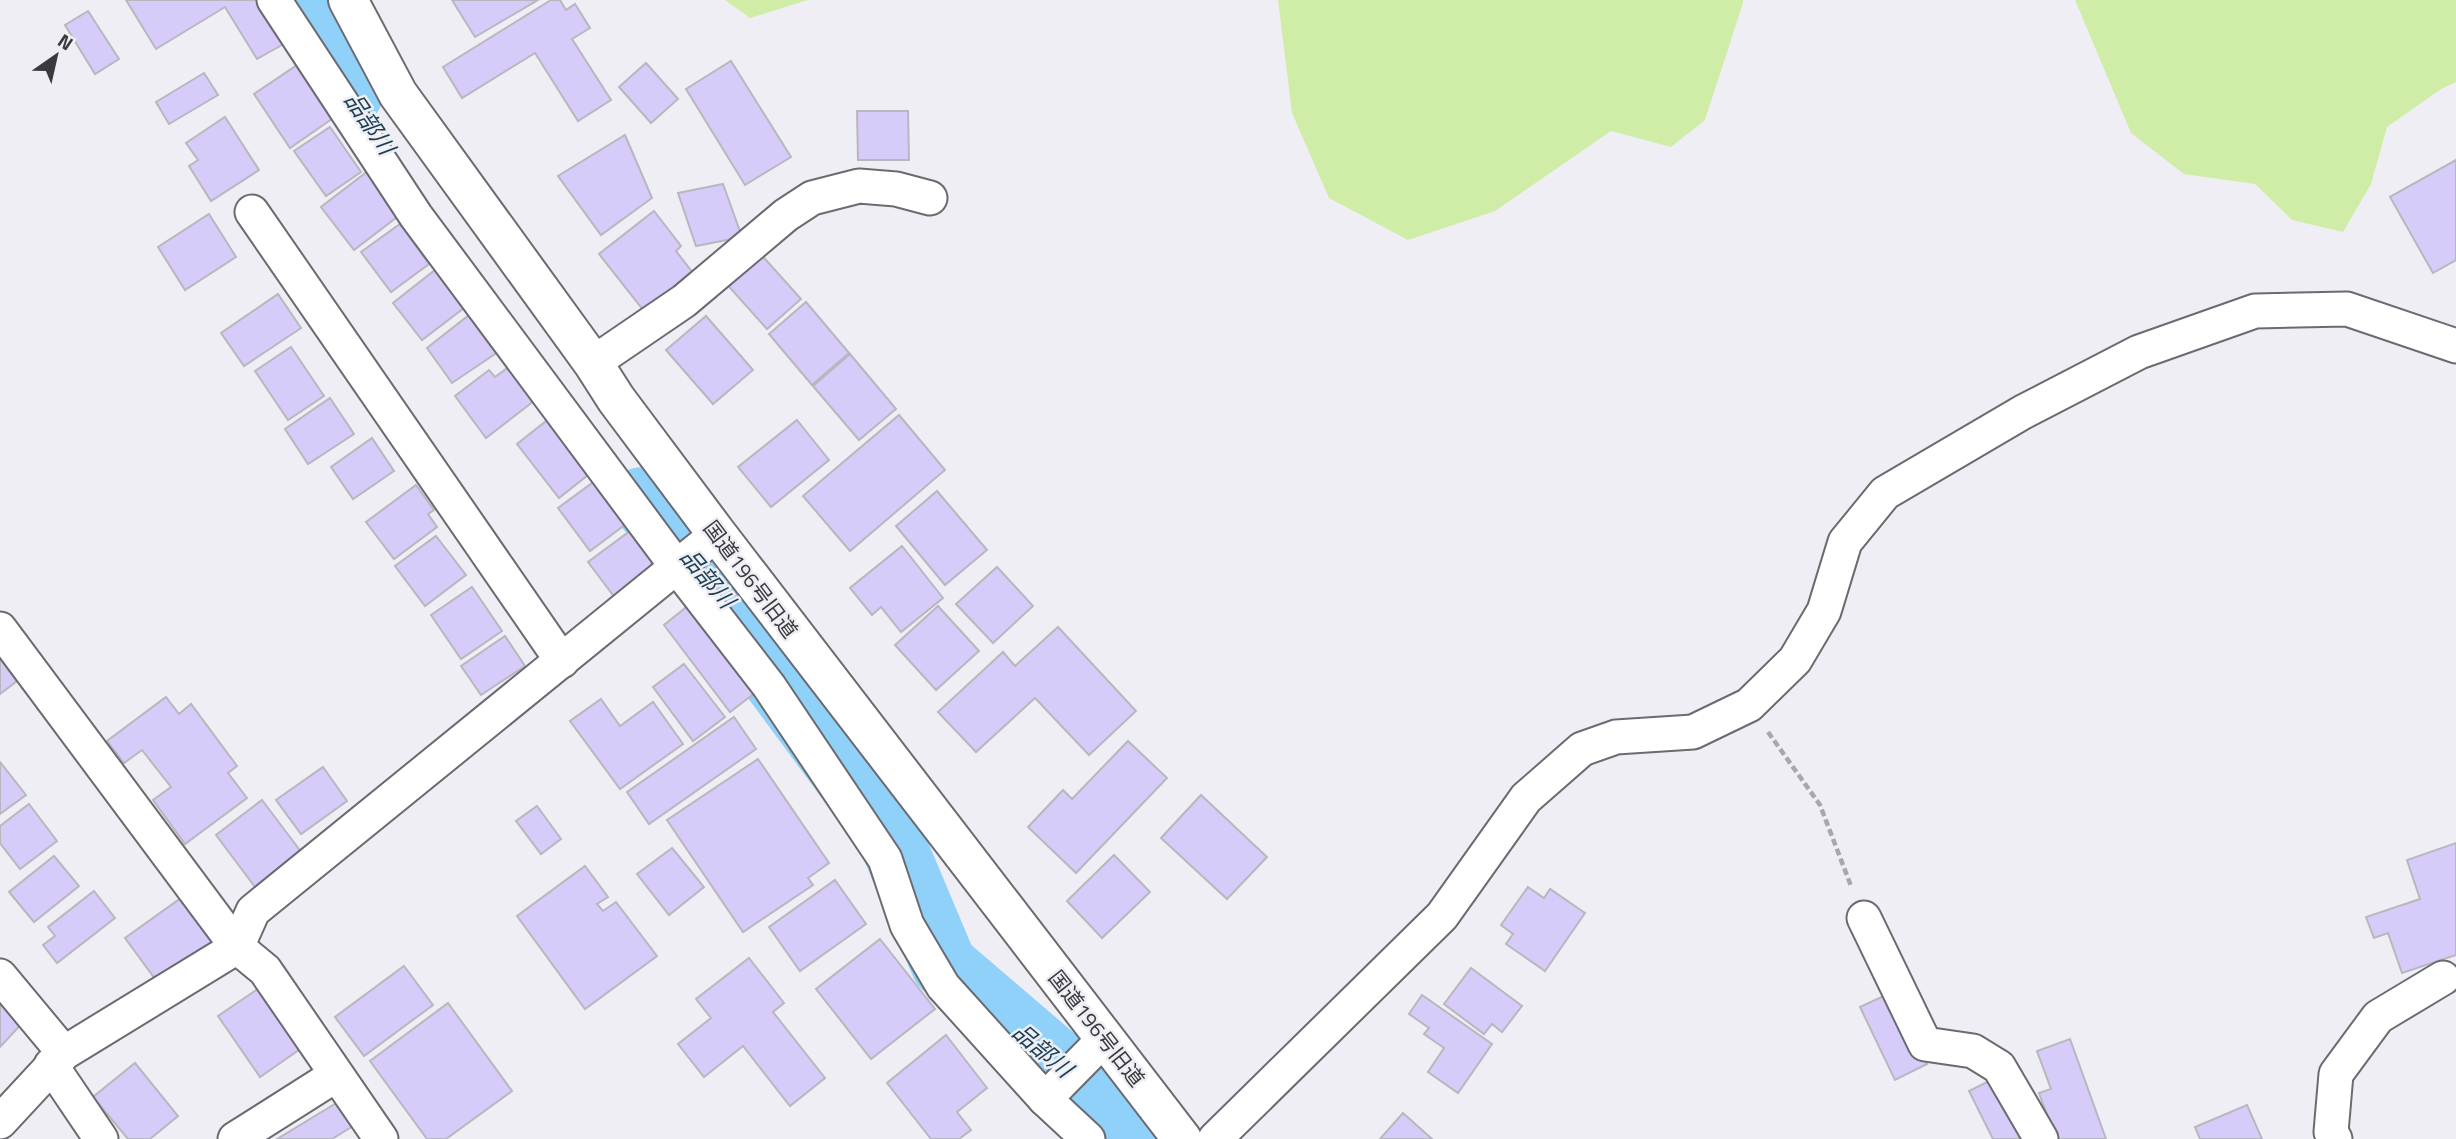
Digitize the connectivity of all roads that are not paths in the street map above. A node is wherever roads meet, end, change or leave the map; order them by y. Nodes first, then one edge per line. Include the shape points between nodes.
1 (274, 0) edge
2 (348, 0) edge
3 (930, 198) dead end
4 (252, 212) dead end
5 (2456, 346) edge
6 (593, 363) junction
7 (717, 534) junction
8 (677, 567) junction
9 (0, 629) edge
10 (562, 661) junction
11 (1864, 918) road end
12 (237, 947) junction
13 (0, 976) edge
14 (2443, 978) dead end
15 (1104, 1039) junction
16 (57, 1059) junction
17 (336, 1075) junction
18 (1045, 1099) junction
19 (0, 1122) edge
20 (101, 1139) edge
21 (235, 1139) edge
22 (381, 1139) edge
23 (1088, 1139) edge
24 (1182, 1139) edge
25 (1215, 1139) edge
26 (2041, 1139) edge
27 (2336, 1139) edge

1 - 8 street via 416,216
2 - 6 street, 国道196号旧道 via 398,94
3 - 6 street via 859,186 812,198 684,301
4 - 10 street
5 - 25 street via 2347,309 2255,311 2128,358 2023,412 1885,493 1845,542 1824,611 1795,660 1749,705 1693,732 1616,737 1582,749 1526,798 1442,916
6 - 7 street, 国道196号旧道
7 - 8 street
7 - 15 street, 国道196号旧道
8 - 10 street
8 - 18 street via 769,686 885,859 907,925 943,986
9 - 12 street
10 - 12 street via 253,911
11 - 26 street via 1925,1044 1973,1051 1999,1067
12 - 16 street
12 - 17 street via 265,970
13 - 16 street
14 - 27 street via 2378,1017 2336,1074 2331,1132
15 - 18 street
15 - 24 street, 国道196号旧道
16 - 19 street
16 - 20 street
17 - 21 street
17 - 22 street
18 - 23 street

